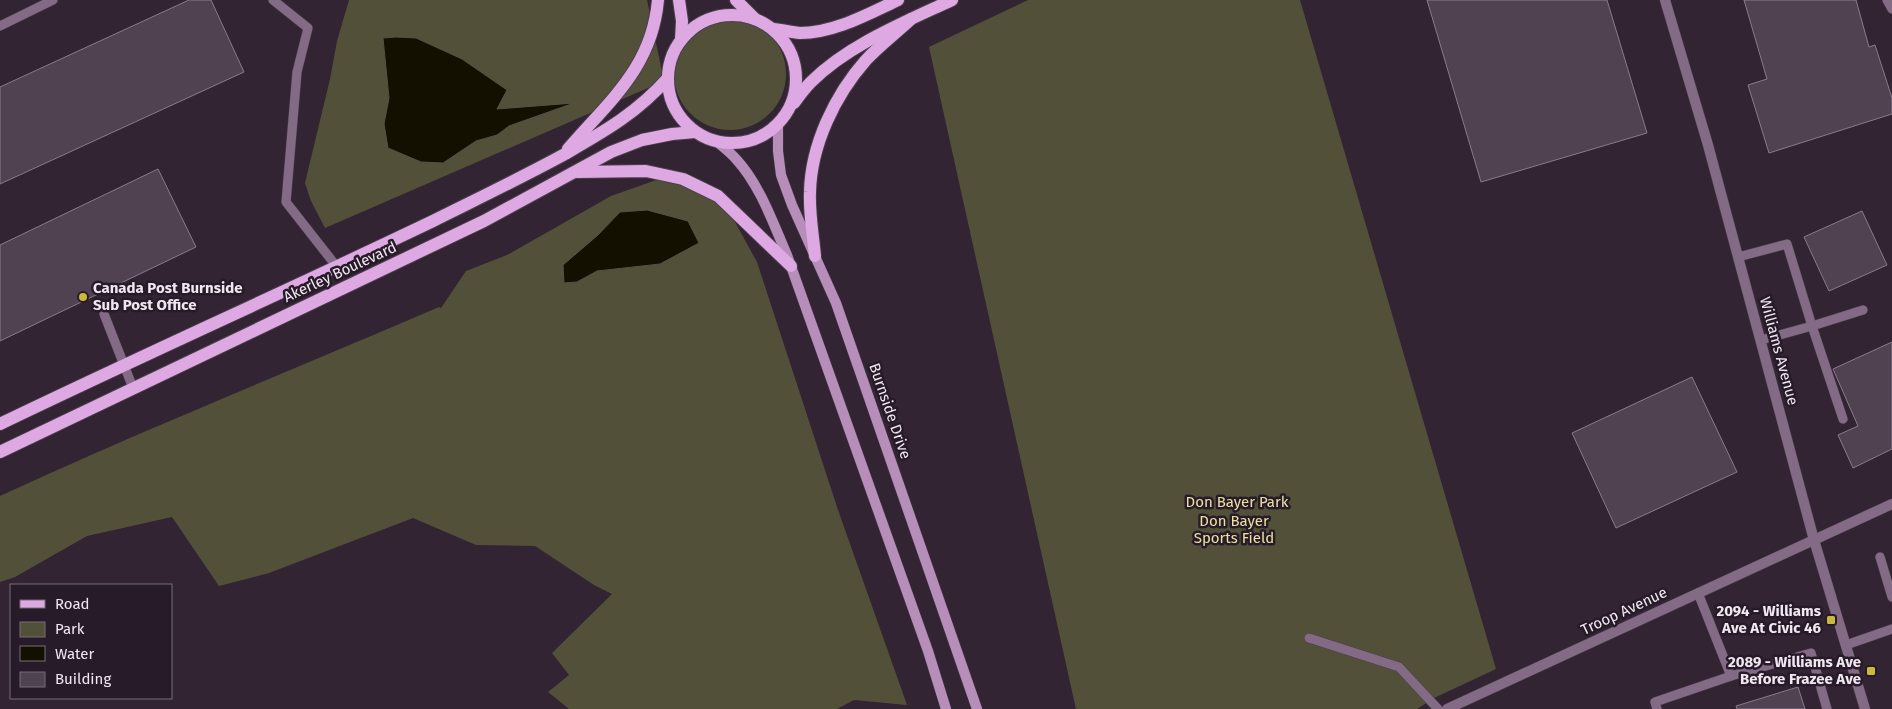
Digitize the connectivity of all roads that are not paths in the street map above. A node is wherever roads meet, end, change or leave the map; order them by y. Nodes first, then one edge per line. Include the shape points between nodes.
1 (53, 0) edge
2 (273, 0) edge
3 (658, 0) edge
4 (679, 0) edge
5 (736, 0) edge
6 (898, 0) edge
7 (952, 0) edge
8 (1665, 0) edge
9 (1888, 0) edge
10 (1892, 9) edge
11 (755, 19) junction
12 (911, 19) junction
13 (0, 26) edge
14 (773, 29) junction
15 (681, 40) junction
16 (668, 78) junction
17 (790, 106) junction
18 (778, 124) junction
19 (696, 132) junction
20 (716, 141) junction
21 (562, 155) junction
22 (574, 172) junction
23 (815, 256) junction
24 (1738, 257) junction
25 (791, 266) junction
26 (337, 267) junction
27 (1863, 310) dead end
28 (104, 314) dead end
29 (1812, 326) junction
30 (1761, 340) junction
31 (123, 365) junction
32 (133, 388) junction
33 (1844, 418) dead end
34 (0, 424) edge
35 (0, 452) edge
36 (1892, 504) edge
37 (1814, 540) junction
38 (1880, 557) dead end
39 (1698, 593) junction
40 (1892, 597) edge
41 (1892, 629) edge
42 (1308, 638) dead end
43 (1846, 645) junction
44 (1731, 676) junction
45 (946, 709) edge
46 (977, 709) edge
47 (1438, 709) edge
48 (1447, 709) edge
49 (1657, 709) edge
50 (1827, 709) edge
51 (1865, 709) edge

1 - 13 lane
2 - 26 lane via 308,28 297,72 286,202
3 - 21 main road via 645,50 630,78
4 - 15 main road
5 - 11 main road
6 - 14 main road via 822,30 800,33
7 - 12 main road
8 - 24 street, Williams Avenue
9 - 10 lane
11 - 14 main road
11 - 15 main road via 735,15 715,17 696,26
12 - 17 main road via 832,64 810,82
12 - 23 main road via 866,61 839,97 823,130 810,191
14 - 17 main road via 787,44 795,63 796,85
15 - 16 main road via 671,58
16 - 19 main road via 671,98 680,116
16 - 21 main road, Akerley Boulevard via 632,113
17 - 18 main road
18 - 20 main road via 760,137 738,143
18 - 23 main road, Burnside Drive via 781,175
19 - 20 main road
19 - 22 main road, Akerley Boulevard via 642,140
20 - 25 main road via 736,158 749,176
21 - 26 main road, Akerley Boulevard via 517,181
22 - 25 main road via 646,171 683,179 718,196
22 - 32 main road, Akerley Boulevard via 484,221
23 - 46 main road, Burnside Drive via 836,303
24 - 29 lane via 1787,244
24 - 30 street, Williams Avenue
25 - 45 main road
26 - 31 main road, Akerley Boulevard
27 - 29 lane
28 - 31 lane
29 - 30 lane
29 - 33 lane
30 - 37 street, Williams Avenue
31 - 32 lane
31 - 34 main road, Akerley Boulevard
32 - 35 main road, Akerley Boulevard
36 - 37 street, Troop Avenue
37 - 39 street, Troop Avenue
37 - 43 street, Williams Avenue
38 - 40 lane
39 - 44 lane
39 - 48 street, Troop Avenue
41 - 43 lane
42 - 47 lane via 1399,667
43 - 51 street, Williams Avenue
44 - 49 lane via 1655,702
44 - 50 lane via 1811,653

